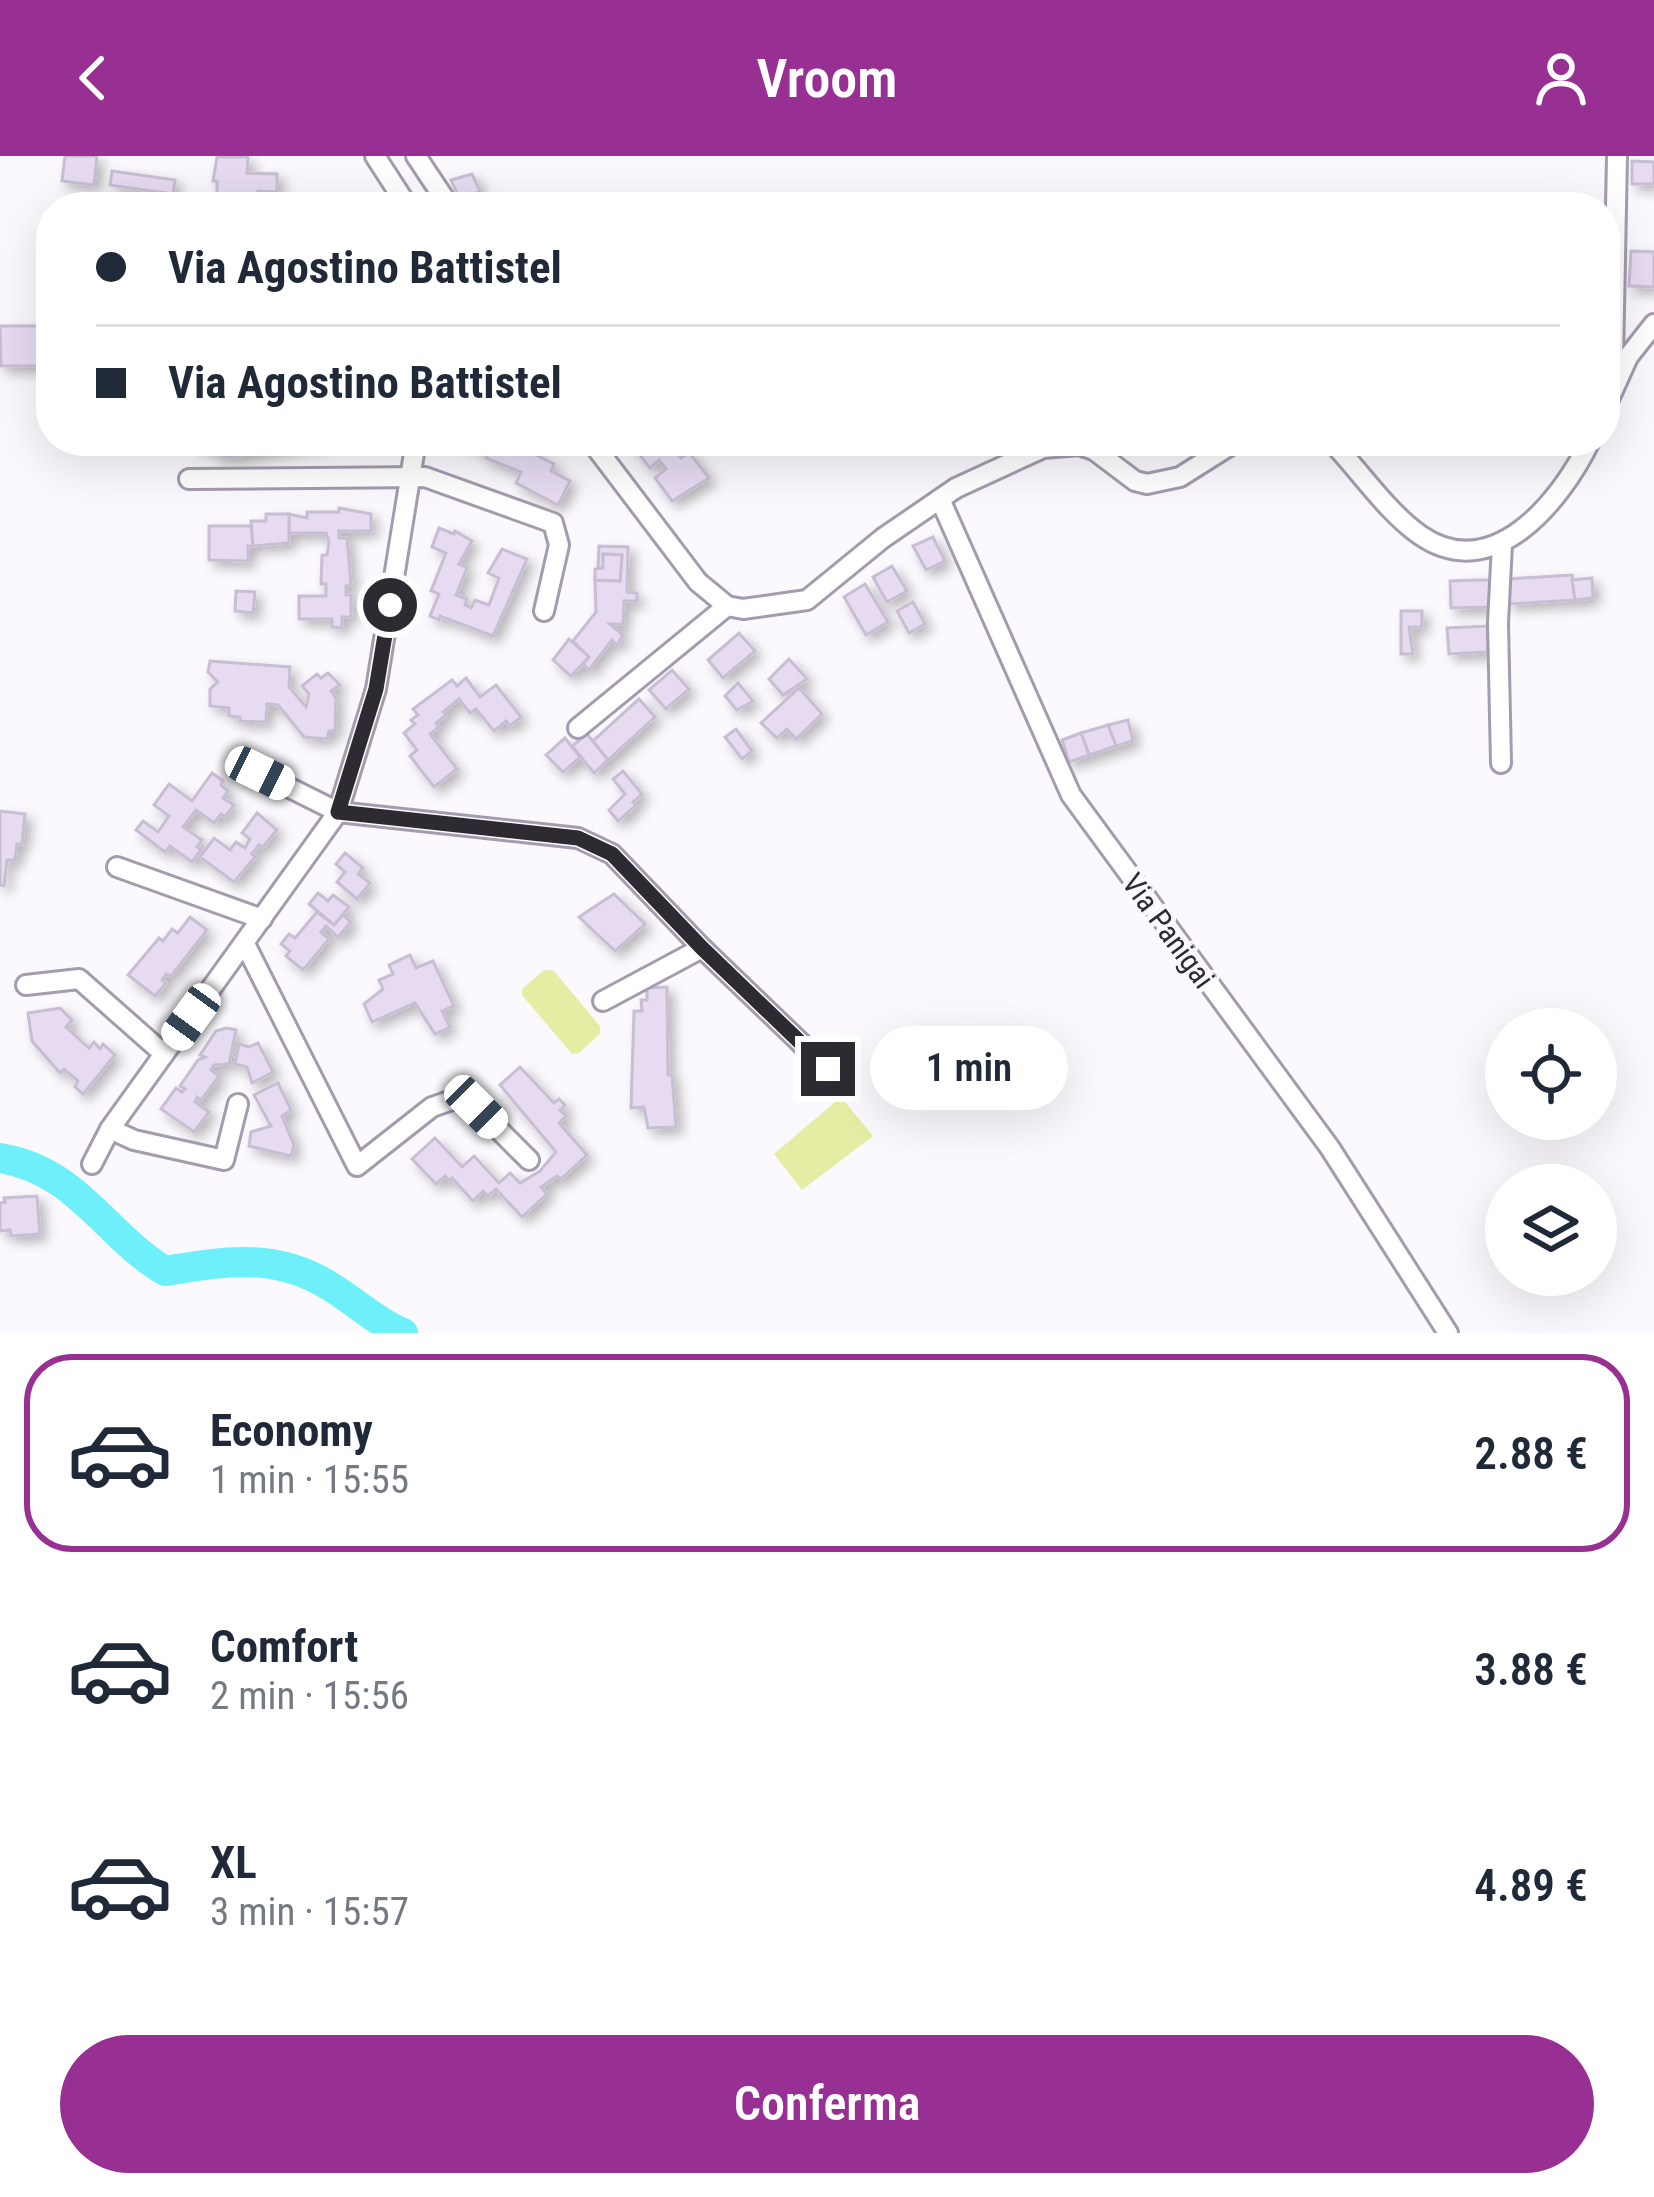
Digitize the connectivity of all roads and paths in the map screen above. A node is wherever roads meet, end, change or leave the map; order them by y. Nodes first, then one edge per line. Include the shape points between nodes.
1 (375, 156) edge
2 (416, 156) edge
3 (1617, 156) edge
4 (398, 192) edge
5 (440, 192) edge
6 (1616, 192) edge
7 (1654, 324) edge
8 (1620, 374) edge
9 (414, 456) edge
10 (602, 456) edge
11 (1026, 456) edge
12 (1102, 456) edge
13 (1213, 456) edge
14 (1345, 456) edge
15 (1580, 456) edge
16 (410, 478) junction
17 (189, 479) dead end
18 (940, 499) junction
19 (1502, 544) junction
20 (727, 606) junction
21 (544, 611) dead end
22 (578, 728) dead end
23 (1501, 763) dead end
24 (260, 773) dead end
25 (338, 812) junction
26 (117, 867) dead end
27 (262, 919) junction
28 (245, 944) junction
29 (702, 948) junction
30 (26, 985) dead end
31 (603, 1001) dead end
32 (164, 1054) junction
33 (828, 1069) dead end
34 (238, 1104) dead end
35 (110, 1129) junction
36 (529, 1160) dead end
37 (92, 1164) dead end
38 (1448, 1333) edge

1 - 4 street
2 - 5 street
3 - 6 street
7 - 8 street
9 - 16 street
10 - 20 street via 698,582
11 - 18 street
12 - 13 street via 1147,484 1180,477
14 - 19 street via 1437,546
15 - 19 street via 1553,499
16 - 17 street
16 - 21 street via 553,523 559,544
16 - 25 street via 376,689
18 - 20 street via 807,599
18 - 38 street, Via Panigai via 1071,795 1330,1148
19 - 23 street
20 - 22 street
24 - 25 street
25 - 27 street
25 - 29 street via 578,838 612,854
26 - 27 street
27 - 28 street
28 - 32 street
28 - 36 street via 357,1166 432,1107 458,1098
29 - 31 street
29 - 33 street
30 - 32 street via 88,983
32 - 35 street
34 - 35 street via 224,1160
35 - 37 street

